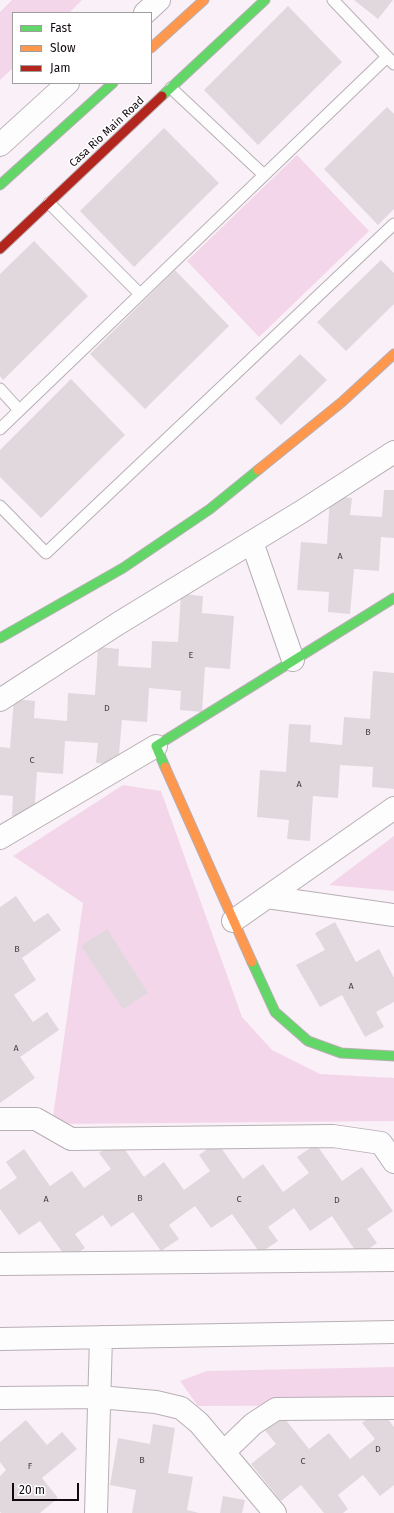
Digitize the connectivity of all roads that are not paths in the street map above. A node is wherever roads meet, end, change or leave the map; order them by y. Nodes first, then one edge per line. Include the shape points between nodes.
1 (159, 0) edge
2 (204, 0) edge
3 (264, 0) edge
4 (334, 0) edge
5 (146, 12) edge
6 (152, 47) edge
7 (390, 60) edge
8 (67, 84) edge
9 (112, 84) edge
10 (171, 88) junction
11 (0, 145) edge
12 (264, 175) junction
13 (0, 186) edge
14 (49, 204) junction
15 (394, 224) edge
16 (0, 249) edge
17 (140, 294) junction
18 (394, 354) edge
19 (0, 390) edge
20 (19, 410) junction
21 (0, 429) edge
22 (394, 452) edge
23 (0, 506) edge
24 (252, 542) junction
25 (394, 598) edge
26 (0, 638) edge
27 (294, 660) junction
28 (0, 700) edge
29 (156, 746) junction
30 (394, 808) edge
31 (0, 838) edge
32 (267, 897) junction
33 (394, 915) edge
34 (233, 921) junction
35 (394, 1056) edge
36 (0, 1119) edge
37 (394, 1162) edge
38 (394, 1260) edge
39 (0, 1264) edge
40 (394, 1332) edge
41 (101, 1337) junction
42 (0, 1339) edge
43 (99, 1396) junction
44 (0, 1398) edge
45 (394, 1408) edge
46 (224, 1452) junction
47 (98, 1511) edge
48 (275, 1513) edge

1 - 5 street
2 - 6 street
3 - 10 street, Casa Rio Main Road
4 - 7 lane
7 - 12 lane
8 - 11 street
9 - 13 street
10 - 12 lane
10 - 14 street, Casa Rio Main Road
12 - 17 lane
14 - 16 street, Casa Rio Main Road
14 - 17 lane
15 - 23 lane via 46,554
17 - 20 lane
18 - 26 street via 342,402 210,509 123,568
19 - 20 lane
20 - 21 lane
22 - 24 street
24 - 27 street
24 - 28 street via 119,622
25 - 27 street
27 - 29 street
29 - 31 street
29 - 34 street
30 - 32 street
32 - 33 street
32 - 34 street
34 - 35 street via 275,1012 308,1041 341,1053
36 - 37 street via 36,1119 71,1139 333,1136 381,1144
38 - 39 street
40 - 41 street
41 - 42 street
41 - 43 street
43 - 44 street
43 - 46 street via 156,1402 181,1408 199,1423
43 - 47 street
45 - 46 street via 276,1409 253,1424
46 - 48 street

